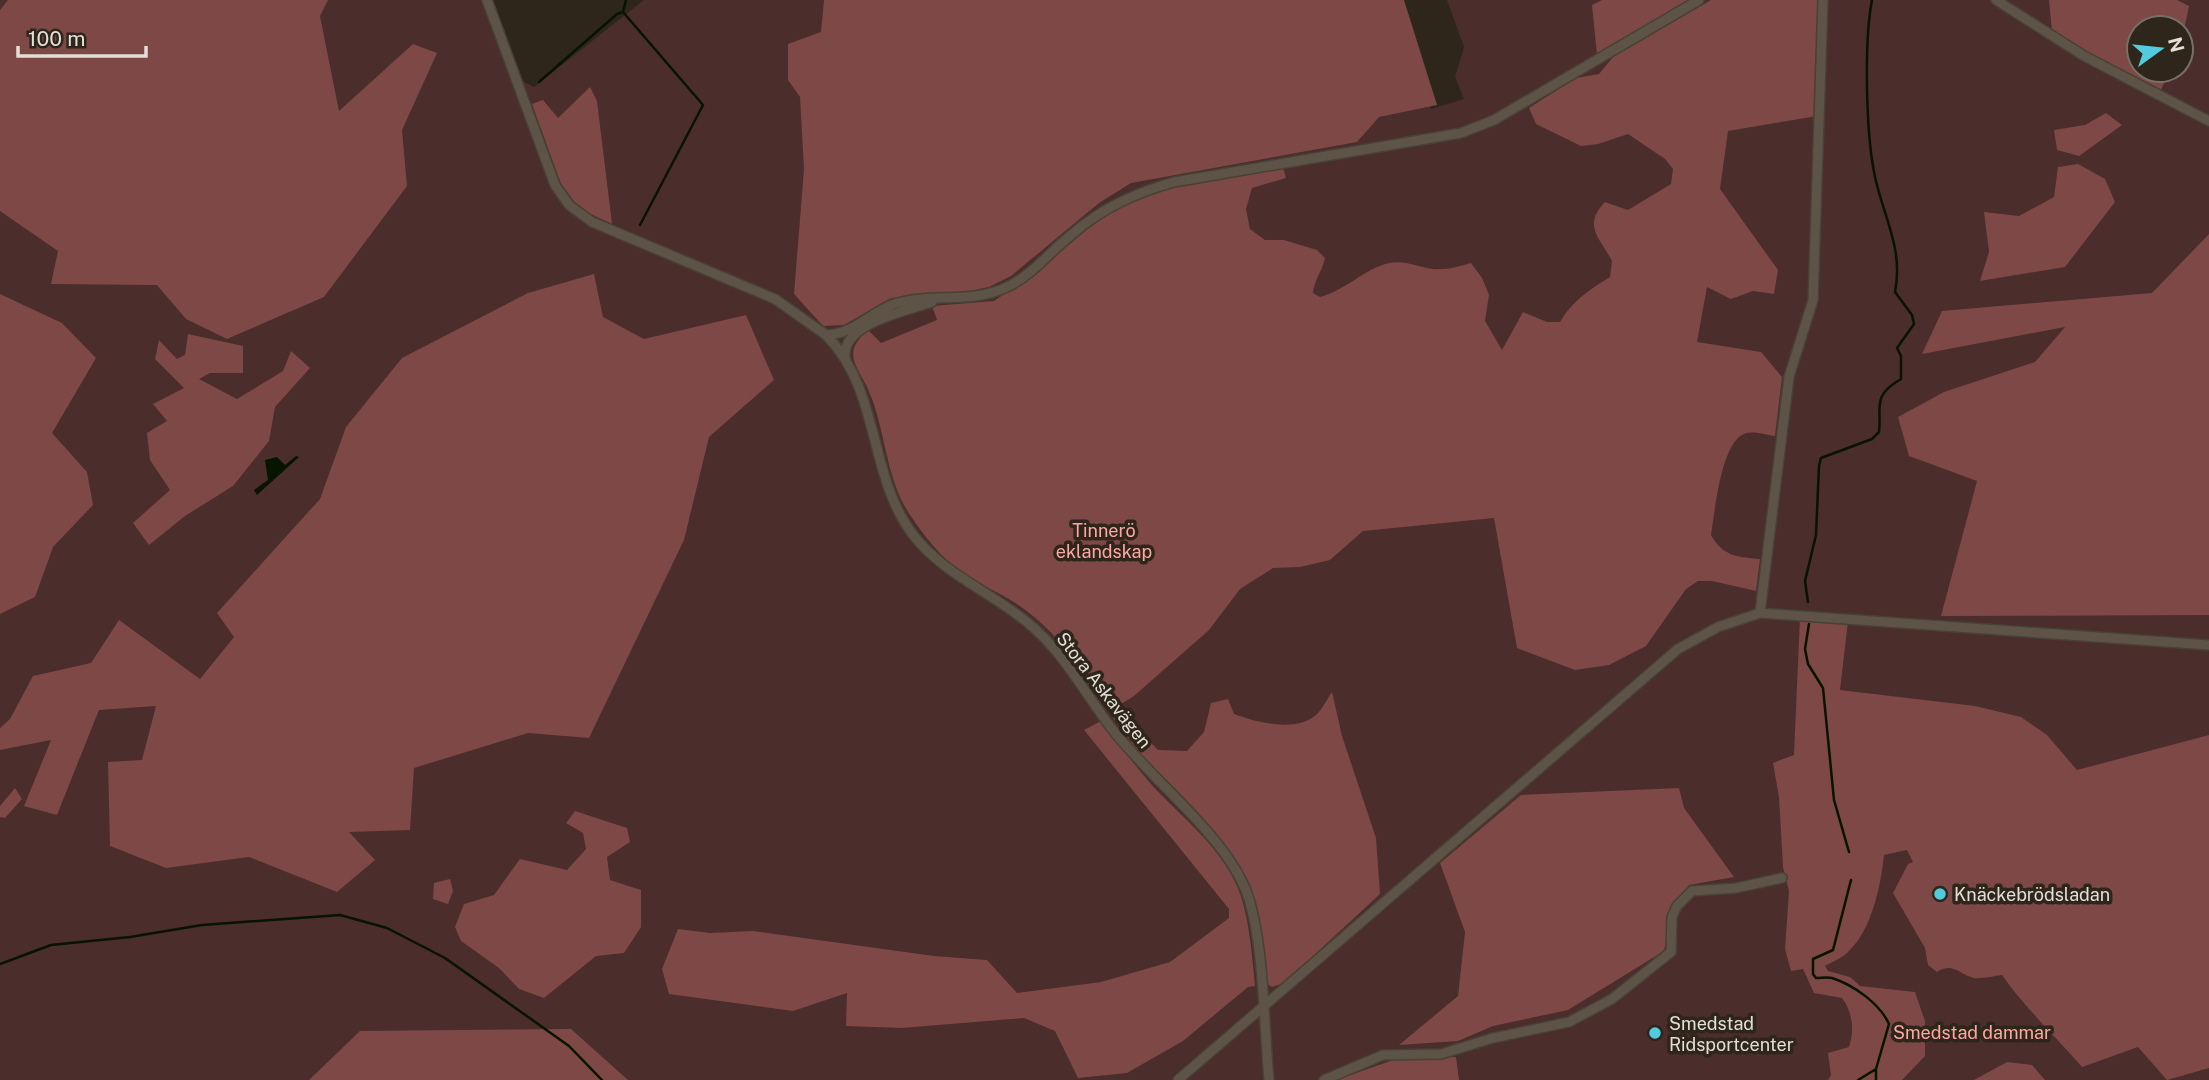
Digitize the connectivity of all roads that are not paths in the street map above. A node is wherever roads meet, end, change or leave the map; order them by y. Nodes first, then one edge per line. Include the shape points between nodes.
1 (487, 0) edge
2 (1699, 0) edge
3 (1822, 0) edge
4 (1996, 0) edge
5 (2209, 121) edge
6 (938, 300) junction
7 (826, 335) junction
8 (845, 357) junction
9 (1760, 613) junction
10 (2209, 645) edge
11 (1782, 878) dead end
12 (1262, 1007) junction
13 (1178, 1080) edge
14 (1269, 1080) edge
15 (1324, 1080) edge

1 - 7 street, Stora Askavägen via 550,174 569,205 592,222 775,299
2 - 6 street via 1483,126 1423,142 1146,190 1092,218 1013,284 983,296
3 - 9 street via 1815,288 1788,377
4 - 5 street via 2084,56
6 - 7 street via 897,303 843,332
6 - 8 street via 864,328 846,344
7 - 8 street, Stora Askavägen
8 - 12 street, Stora Askavägen via 864,398 893,498 909,530 947,570 1016,613 1041,635 1112,730 1228,856 1252,909
9 - 10 street
9 - 12 street via 1718,627 1678,649
11 - 15 street via 1692,891 1676,906 1672,917 1671,952 1591,1012 1441,1054 1383,1055
12 - 13 street
12 - 14 street, Stora Askavägen

